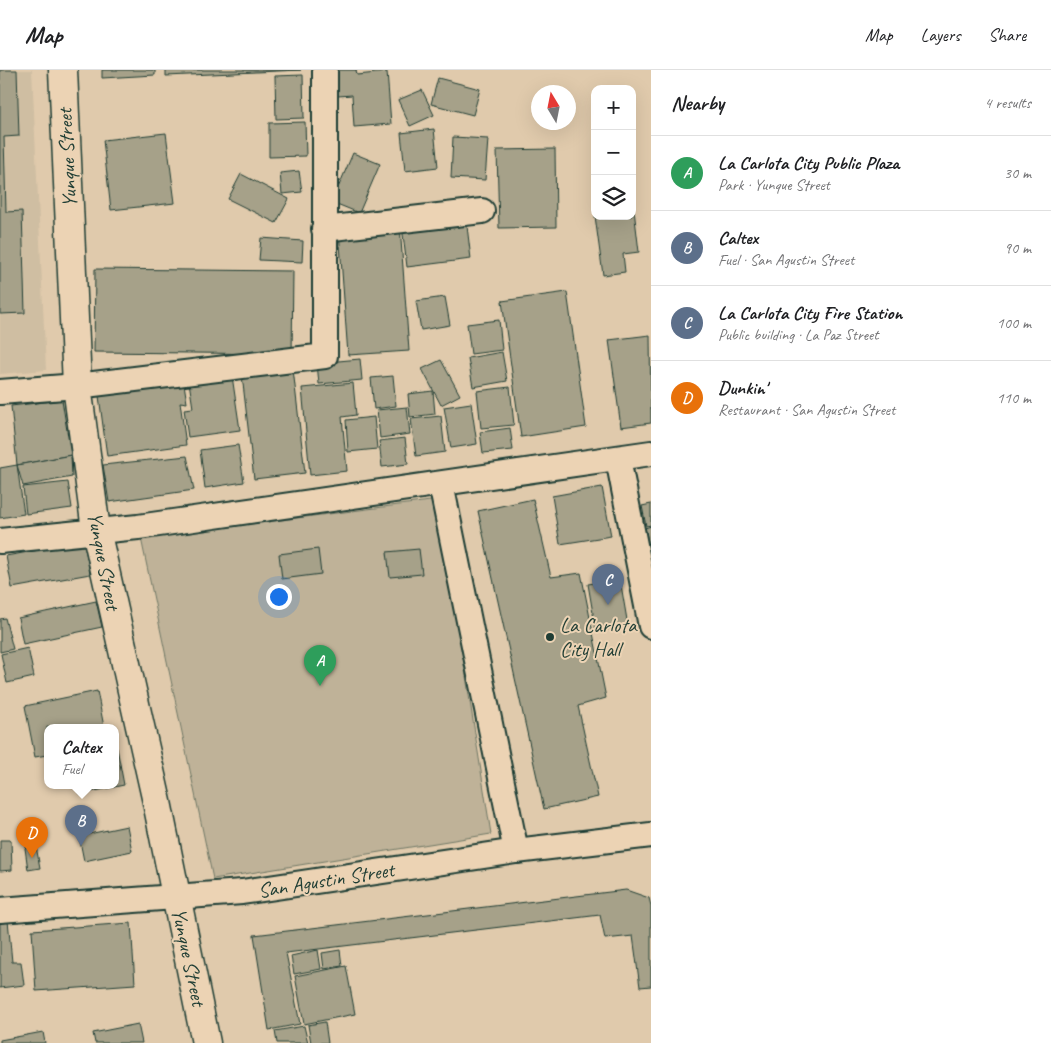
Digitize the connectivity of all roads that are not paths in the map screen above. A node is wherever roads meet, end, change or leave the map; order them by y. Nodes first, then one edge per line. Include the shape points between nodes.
1 (63, 70) edge
2 (325, 70) edge
3 (482, 211) dead end
4 (324, 230) junction
5 (77, 386) junction
6 (0, 392) edge
7 (651, 453) edge
8 (618, 459) junction
9 (441, 484) junction
10 (96, 530) junction
11 (0, 541) edge
12 (651, 626) edge
13 (651, 835) edge
14 (516, 851) junction
15 (177, 898) junction
16 (0, 910) edge
17 (206, 1043) edge

1 - 5 main road, Yunque Street
2 - 4 street
3 - 4 street
4 - 5 street via 325,356
5 - 6 street
5 - 10 main road, Yunque Street
7 - 8 street
8 - 9 street
8 - 12 street
9 - 10 street
9 - 14 street
10 - 11 street
10 - 15 main road, Yunque Street
13 - 14 street, San Agustin Street
14 - 15 street, San Agustin Street via 242,892
15 - 16 street, San Agustin Street
15 - 17 main road, Yunque Street

